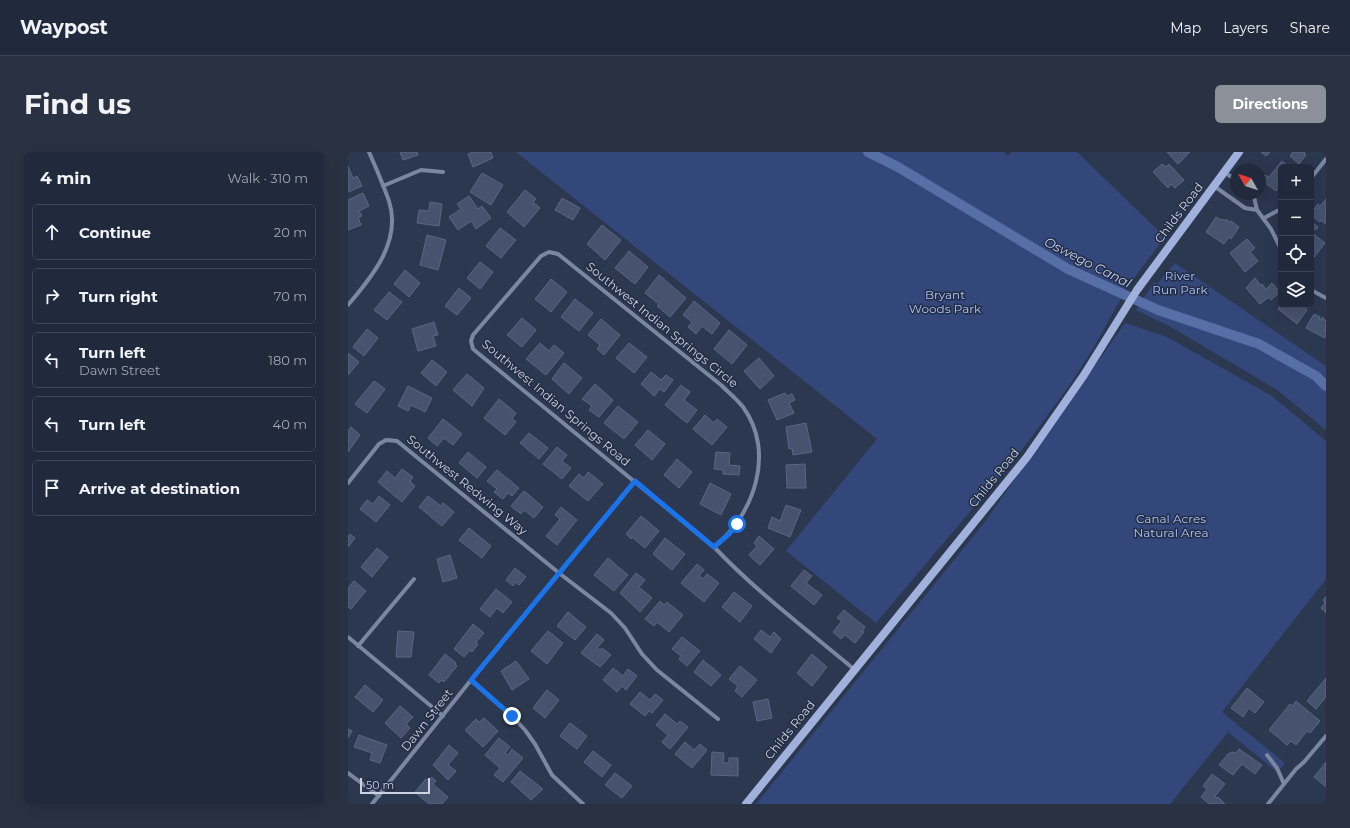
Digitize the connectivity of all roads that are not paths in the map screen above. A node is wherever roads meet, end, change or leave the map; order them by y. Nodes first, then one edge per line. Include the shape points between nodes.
1 (369, 152) edge
2 (1239, 152) edge
3 (1326, 159) edge
4 (443, 172) dead end
5 (1224, 172) junction
6 (1314, 174) edge
7 (1230, 176) edge
8 (383, 186) junction
9 (1214, 186) junction
10 (1255, 200) edge
11 (1257, 210) junction
12 (1278, 211) edge
13 (1264, 218) junction
14 (1278, 244) edge
15 (1314, 292) edge
16 (1326, 298) edge
17 (348, 305) edge
18 (473, 335) joint
19 (635, 481) junction
20 (348, 483) edge
21 (714, 547) junction
22 (558, 573) junction
23 (414, 579) dead end
24 (348, 637) edge
25 (358, 646) junction
26 (855, 670) junction
27 (471, 680) junction
28 (443, 716) junction
29 (718, 719) dead end
30 (1326, 736) edge
31 (1267, 755) dead end
32 (348, 773) edge
33 (1284, 784) junction
34 (379, 796) junction
35 (372, 804) edge
36 (583, 804) edge
37 (746, 804) edge
38 (1268, 804) edge

1 - 8 street
2 - 5 street, Childs Road
3 - 6 street
4 - 8 street via 421,170
5 - 7 street
5 - 9 street, Childs Road
8 - 17 street via 391,210 388,243 372,275
9 - 11 street via 1245,208
9 - 26 street, Childs Road via 1126,307 1084,375 1027,457
10 - 11 street
11 - 13 street
12 - 13 street
13 - 14 street
15 - 16 street
18 - 19 street, Southwest Indian Springs Road via 473,348
18 - 21 street, Southwest Indian Springs Circle via 541,256 549,252 558,254 721,385 743,407 751,422 757,441 759,464 755,486 743,515 730,533
19 - 21 street, Southwest Indian Springs Road
19 - 22 street, Dawn Street
20 - 22 street, Southwest Redwing Way via 379,444 386,440 397,441
21 - 26 street, Southwest Indian Springs Road via 765,596
22 - 27 street, Dawn Street
22 - 29 street, Southwest Redwing Way via 617,618 642,654 657,670
23 - 25 street
24 - 25 street
25 - 28 street
26 - 37 street, Childs Road
27 - 28 street, Dawn Street
27 - 36 street via 525,730 552,775
28 - 34 street, Dawn Street
30 - 33 street
31 - 33 street via 1277,768
32 - 34 street
33 - 38 street
34 - 35 street, Dawn Street

